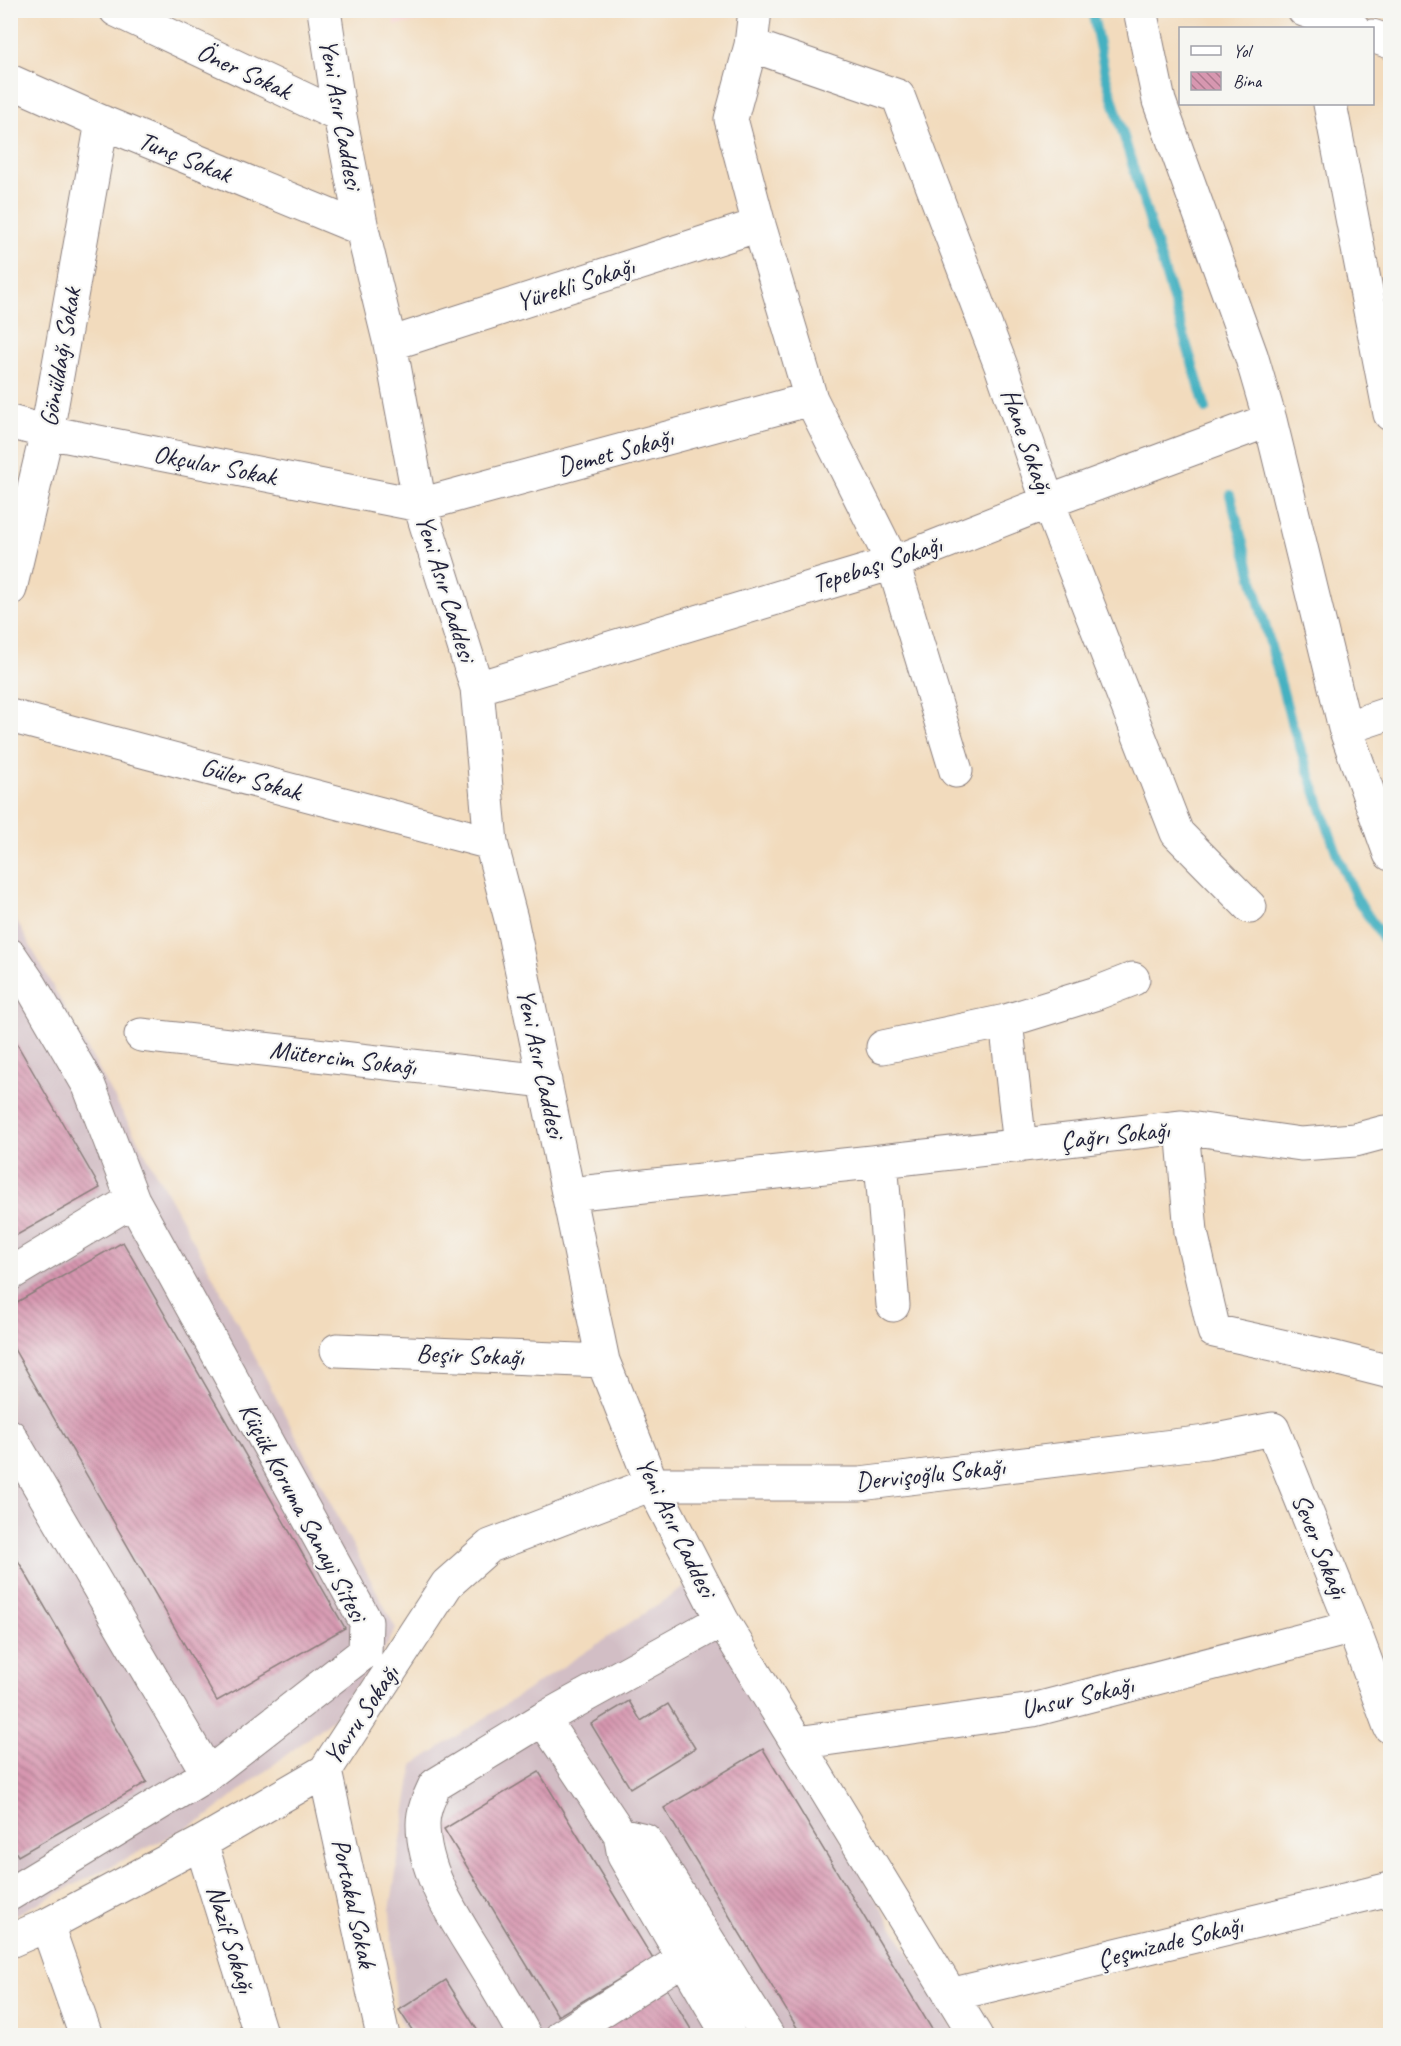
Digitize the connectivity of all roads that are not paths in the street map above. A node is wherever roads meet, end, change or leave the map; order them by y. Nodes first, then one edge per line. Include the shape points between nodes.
1 (116, 10) edge
2 (755, 10) edge
3 (1140, 10) edge
4 (330, 12) edge
5 (1310, 18) edge
6 (1349, 27) edge
7 (1374, 37) edge
8 (1390, 42) edge
9 (751, 45) junction
10 (10, 81) edge
11 (1330, 105) edge
12 (340, 116) junction
13 (102, 122) junction
14 (759, 225) junction
15 (362, 229) junction
16 (390, 344) junction
17 (811, 399) junction
18 (1390, 414) edge
19 (1270, 420) junction
20 (10, 422) edge
21 (47, 432) junction
22 (1048, 502) junction
23 (420, 505) junction
24 (893, 563) junction
25 (10, 589) edge
26 (477, 688) junction
27 (1390, 713) edge
28 (10, 716) edge
29 (1345, 728) junction
30 (956, 771) dead end
31 (491, 843) junction
32 (1390, 854) edge
33 (1250, 907) dead end
34 (10, 955) edge
35 (1133, 979) dead end
36 (1006, 1021) junction
37 (141, 1035) dead end
38 (883, 1047) dead end
39 (545, 1081) junction
40 (1182, 1127) junction
41 (1385, 1132) dead end
42 (1020, 1146) junction
43 (881, 1161) junction
44 (569, 1194) junction
45 (133, 1200) junction
46 (10, 1274) edge
47 (893, 1305) dead end
48 (337, 1350) dead end
49 (603, 1361) junction
50 (1390, 1372) edge
51 (10, 1436) edge
52 (1206, 1442) joint
53 (652, 1484) junction
54 (722, 1620) junction
55 (1353, 1627) junction
56 (543, 1719) junction
57 (1390, 1727) edge
58 (797, 1743) junction
59 (325, 1771) junction
60 (208, 1774) junction
61 (621, 1834) junction
62 (201, 1844) junction
63 (1390, 1889) edge
64 (10, 1894) edge
65 (47, 1925) junction
66 (10, 1941) edge
67 (683, 1959) junction
68 (950, 1995) junction
69 (86, 2036) edge
70 (261, 2036) edge
71 (382, 2036) edge
72 (525, 2036) edge
73 (562, 2036) edge
74 (729, 2036) edge
75 (768, 2036) edge
76 (976, 2036) edge

1 - 12 street, Öner Sokak
2 - 9 street
3 - 19 street via 1159,101 1251,355
4 - 12 street, Yeni Asır Caddesi
5 - 6 street
7 - 8 street
9 - 14 street via 731,119
9 - 22 street, Hane Sokağı via 898,96
10 - 13 street, Tunç Sokak
11 - 18 street
12 - 15 street, Yeni Asır Caddesi
13 - 15 street, Tunç Sokak
13 - 21 street, Gönüldağı Sokak
14 - 16 street, Yürekli Sokağı
14 - 17 street
15 - 16 street, Yeni Asır Caddesi
16 - 23 street, Yeni Asır Caddesi
17 - 23 street, Demet Sokağı
17 - 24 street
19 - 22 street, Tepebaşı Sokağı
19 - 29 street
20 - 21 street, Okçular Sokak
21 - 23 street, Okçular Sokak
21 - 25 street, Gönüldağı Sokak
22 - 24 street, Tepebaşı Sokağı
22 - 33 street, Hane Sokağı via 1177,832
23 - 26 street, Yeni Asır Caddesi
24 - 26 street, Tepebaşı Sokağı
24 - 30 street
26 - 31 street, Yeni Asır Caddesi
27 - 29 street
28 - 31 street, Güler Sokak
29 - 32 street
31 - 39 street, Yeni Asır Caddesi
34 - 45 street, Küçük Koruma Sanayi Sitesi via 88,1086
35 - 36 street
36 - 38 street
36 - 42 street
37 - 39 street, Mütercim Sokağı
39 - 44 street, Yeni Asır Caddesi
40 - 41 street via 1301,1144 1355,1140
40 - 42 street, Çağrı Sokağı
40 - 50 street, Çağrı Sokağı via 1191,1232 1214,1331
42 - 43 street, Çağrı Sokağı
43 - 44 street, Çağrı Sokağı
43 - 47 street
44 - 49 street, Yeni Asır Caddesi
45 - 46 street
45 - 60 street, Küçük Koruma Sanayi Sitesi via 366,1622 365,1652
48 - 49 street, Beşir Sokağı
49 - 53 street, Yeni Asır Caddesi
51 - 60 street
52 - 53 street, Dervişoğlu Sokağı via 860,1484
52 - 55 street, Sever Sokağı via 1273,1430
53 - 54 street, Yeni Asır Caddesi
53 - 59 street, Yavru Sokağı via 490,1546 447,1584
54 - 56 street
54 - 58 street, Yeni Asır Caddesi
55 - 57 street, Sever Sokağı
55 - 58 street, Unsur Sokağı via 1033,1710
56 - 61 street
56 - 72 street via 435,1785 426,1803 423,1824 425,1846 448,1907
58 - 68 street, Yeni Asır Caddesi
59 - 62 street, Yavru Sokağı
59 - 71 street, Portakal Sokak
60 - 64 street, Küçük Koruma Sanayi Sitesi
61 - 67 street via 624,1856
61 - 75 street via 645,1840
62 - 65 street, Yavru Sokağı
62 - 70 street, Nazif Sokağı
63 - 68 street, Çeşmizade Sokağı
65 - 66 street, Yavru Sokağı
65 - 69 street
67 - 73 street
67 - 74 street
68 - 76 street, Yeni Asır Caddesi

